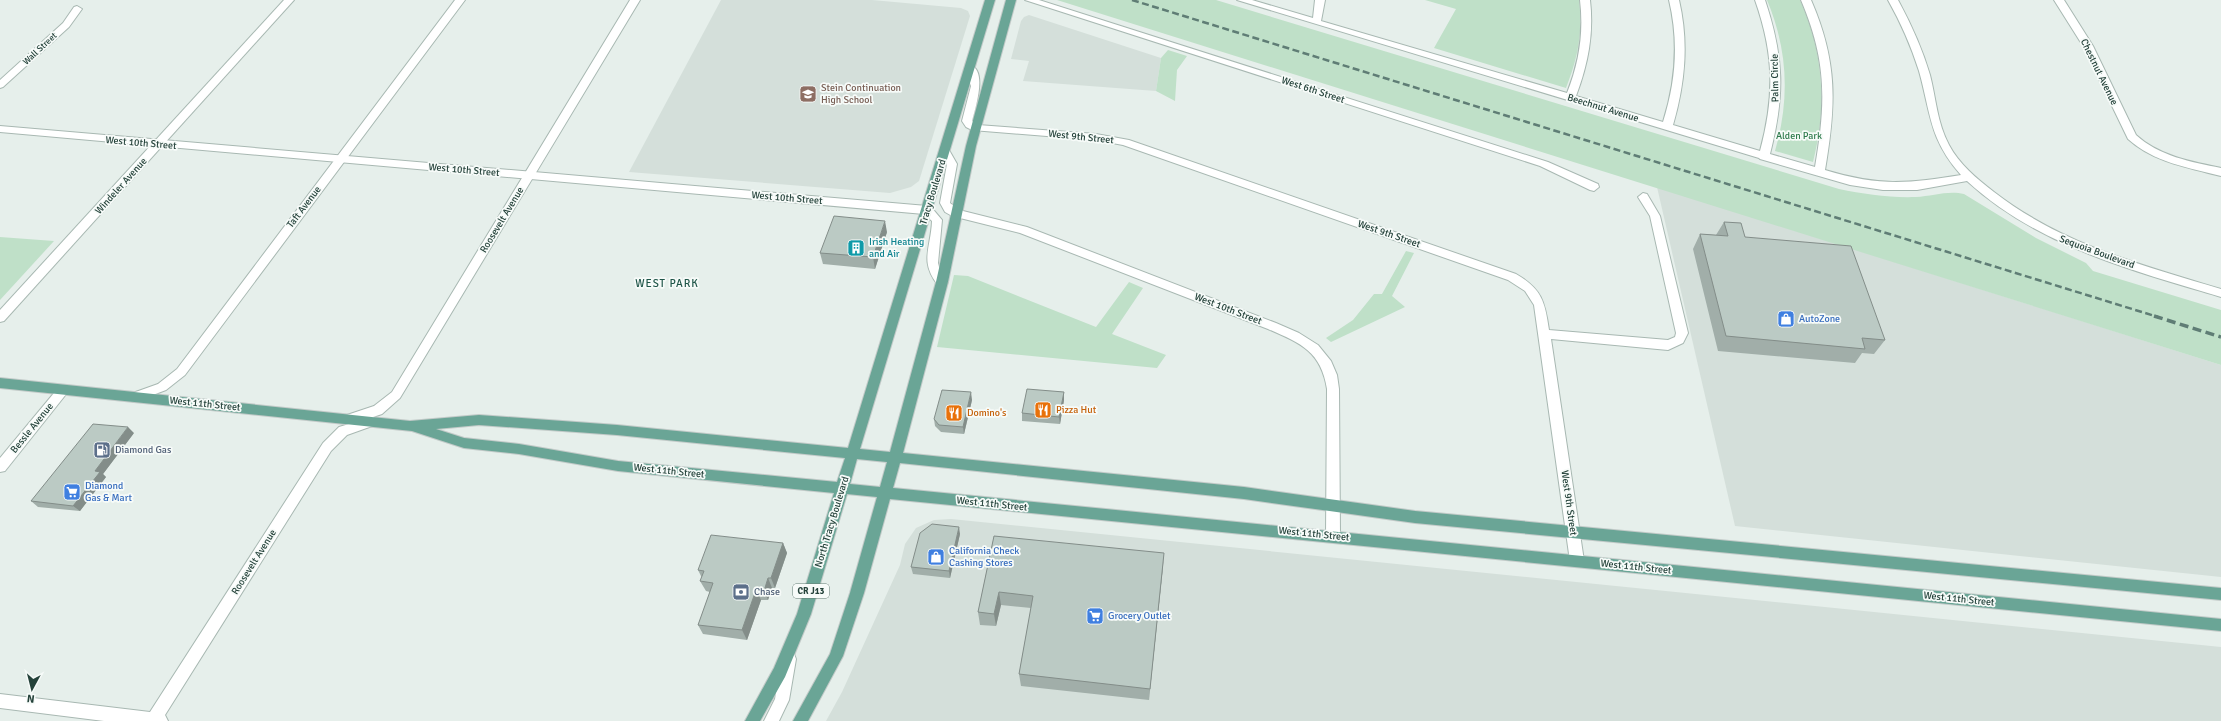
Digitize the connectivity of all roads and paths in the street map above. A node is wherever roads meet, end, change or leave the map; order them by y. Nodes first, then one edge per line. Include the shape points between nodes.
1 (289, 0) edge
2 (460, 0) edge
3 (635, 0) edge
4 (990, 0) edge
5 (1011, 0) edge
6 (1030, 0) edge
7 (1242, 0) edge
8 (1320, 0) edge
9 (1585, 0) edge
10 (1674, 0) edge
11 (1760, 0) edge
12 (1806, 0) edge
13 (1893, 0) edge
14 (2059, 0) edge
15 (77, 9) dead end
16 (1316, 22) junction
17 (970, 68) junction
18 (0, 85) edge
19 (1570, 98) junction
20 (1667, 127) junction
21 (976, 128) junction
22 (0, 130) edge
23 (159, 144) junction
24 (945, 152) junction
25 (1764, 156) junction
26 (339, 160) junction
27 (2221, 172) edge
28 (1819, 173) junction
29 (529, 176) junction
30 (1969, 177) junction
31 (1594, 187) dead end
32 (1643, 197) dead end
33 (928, 210) junction
34 (956, 213) junction
35 (942, 282) junction
36 (2221, 293) edge
37 (0, 318) edge
38 (1545, 334) junction
39 (0, 384) edge
40 (64, 390) junction
41 (134, 397) junction
42 (350, 419) junction
43 (371, 422) junction
44 (410, 426) junction
45 (853, 453) junction
46 (895, 457) junction
47 (0, 467) edge
48 (842, 489) junction
49 (885, 493) junction
50 (1333, 506) junction
51 (1573, 533) junction
52 (1334, 536) junction
53 (1577, 560) junction
54 (2221, 594) edge
55 (2221, 625) edge
56 (790, 650) junction
57 (0, 701) edge
58 (156, 721) edge
59 (752, 721) edge
60 (771, 721) edge
61 (800, 721) edge

1 - 23 street, Windeler Avenue
2 - 26 street, Taft Avenue
3 - 29 street, Roosevelt Avenue
4 - 17 main road, Tracy Boulevard
5 - 21 main road
6 - 31 street, West 6th Street via 1544,164
7 - 16 street, Beechnut Avenue
8 - 16 street via 1320,12
9 - 19 street via 1588,23 1586,46
10 - 20 street via 1682,52 1676,97
11 - 25 street, Palm Circle via 1775,48 1777,74 1774,120
12 - 28 street via 1822,42 1828,77 1828,117
13 - 30 street, Sequoia Boulevard via 1918,54 1940,137 1955,162
14 - 27 street, Chestnut Avenue via 2088,46 2132,138 2138,145
15 - 18 street, Wall Street via 66,25
16 - 19 street, Beechnut Avenue
17 - 21 street via 976,86 967,121
17 - 24 main road, Tracy Boulevard
19 - 20 street, Beechnut Avenue
20 - 25 street, Beechnut Avenue
21 - 34 main road
21 - 38 street, West 9th Street via 1096,137 1125,142 1512,277 1526,284 1536,295
22 - 23 street, West 10th Street
23 - 26 street, West 10th Street
23 - 37 street, Windeler Avenue
24 - 33 main road, Tracy Boulevard
24 - 34 street via 952,164 945,203
25 - 28 street, Beechnut Avenue
26 - 29 street, West 10th Street
26 - 41 street, Taft Avenue via 181,372 162,387
28 - 30 street, Beechnut Avenue via 1883,186 1917,186
29 - 33 street, West 10th Street
29 - 42 street, Roosevelt Avenue via 396,395 378,410
30 - 36 street, Sequoia Boulevard via 2024,221 2071,245
32 - 38 street via 1655,216 1682,332 1681,339 1676,344 1668,345
33 - 35 street via 937,220 932,261 933,270
33 - 45 main road, Tracy Boulevard
34 - 35 main road
34 - 50 street, West 10th Street via 1023,230 1272,326 1316,349 1326,360 1332,375
35 - 46 main road
38 - 51 street, West 9th Street
39 - 40 main road, West 11th Street
40 - 41 main road, West 11th Street
40 - 47 street, Bessle Avenue
41 - 42 main road, West 11th Street
42 - 43 main road, West 11th Street
43 - 44 main road, West 11th Street
43 - 58 street, Roosevelt Avenue via 343,431 327,447
44 - 45 main road, West 11th Street via 479,420
44 - 48 main road, West 11th Street via 464,443 519,449 598,463
45 - 46 main road, West 11th Street
45 - 48 main road, North Tracy Boulevard / CR J13
46 - 49 main road
46 - 50 main road, West 11th Street via 1236,492
48 - 49 main road, West 11th Street
48 - 56 main road, North Tracy Boulevard / CR J13 via 804,614
49 - 52 main road, West 11th Street via 1123,518
49 - 61 main road via 845,635 826,677
50 - 51 main road, West 11th Street
50 - 52 street, West 10th Street
51 - 53 street, West 9th Street
51 - 54 main road, West 11th Street
52 - 53 main road, West 11th Street
53 - 55 main road, West 11th Street
56 - 59 main road, North Tracy Boulevard / CR J13 via 769,694
56 - 60 street via 782,700
57 - 58 street

